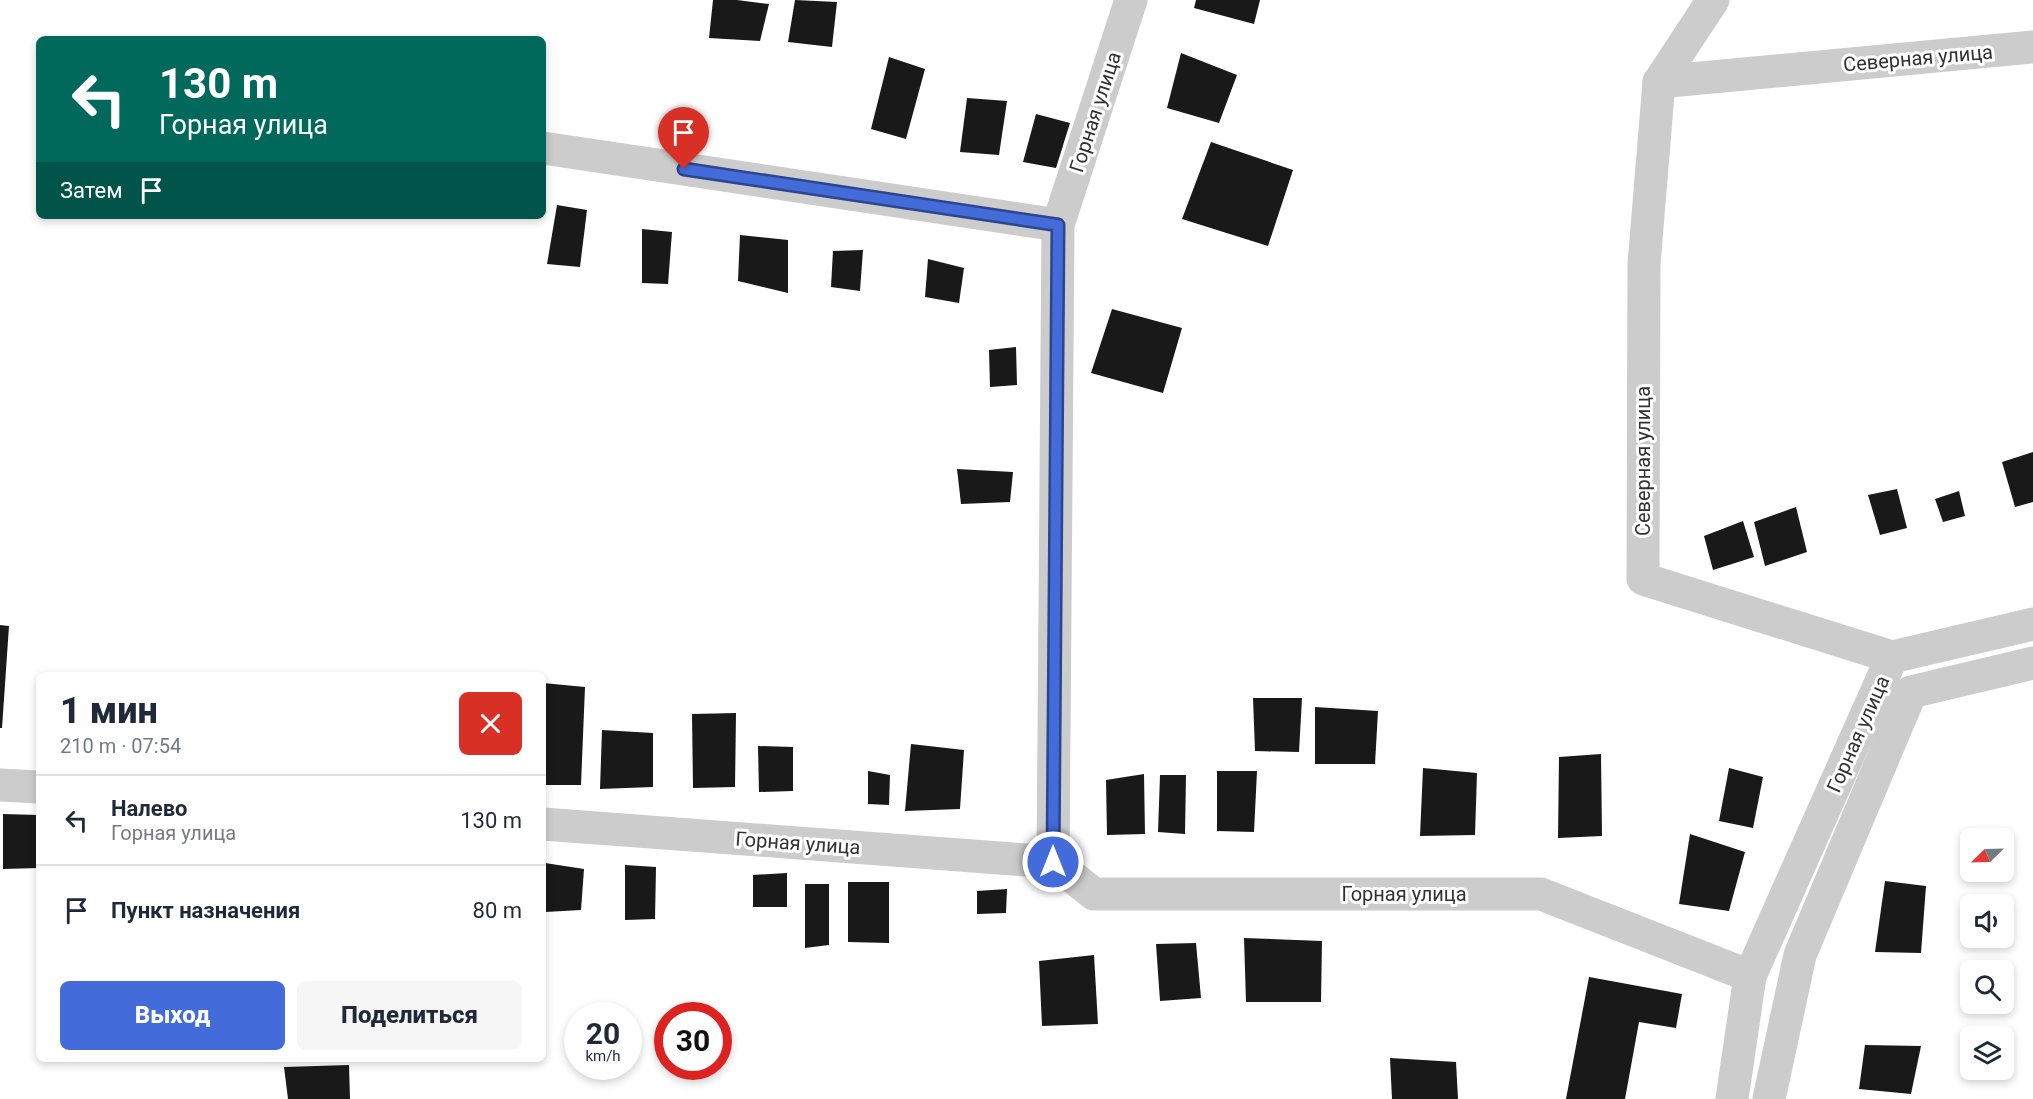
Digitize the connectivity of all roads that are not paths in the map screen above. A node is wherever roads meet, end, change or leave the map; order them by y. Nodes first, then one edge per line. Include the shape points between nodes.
1 (1131, 0) edge
2 (1713, 0) edge
3 (2033, 47) edge
4 (1659, 82) junction
5 (546, 148) edge
6 (1058, 225) junction
7 (2033, 624) edge
8 (1892, 657) junction
9 (2033, 663) edge
10 (0, 784) edge
11 (36, 787) edge
12 (546, 824) edge
13 (1053, 862) junction
14 (1750, 976) junction
15 (1732, 1099) edge
16 (1769, 1099) edge

1 - 6 street, Горная улица
2 - 4 street, Северная улица
3 - 4 street, Северная улица
4 - 8 street, Северная улица via 1644,264 1643,579
5 - 6 street
6 - 13 street, Горная улица
7 - 8 street, Горная улица
8 - 14 street, Горная улица
9 - 16 street, Горная улица via 1911,692 1800,955
10 - 11 street
12 - 13 street, Горная улица
13 - 14 street, Горная улица via 1094,894 1541,894
14 - 15 street, Горная улица

